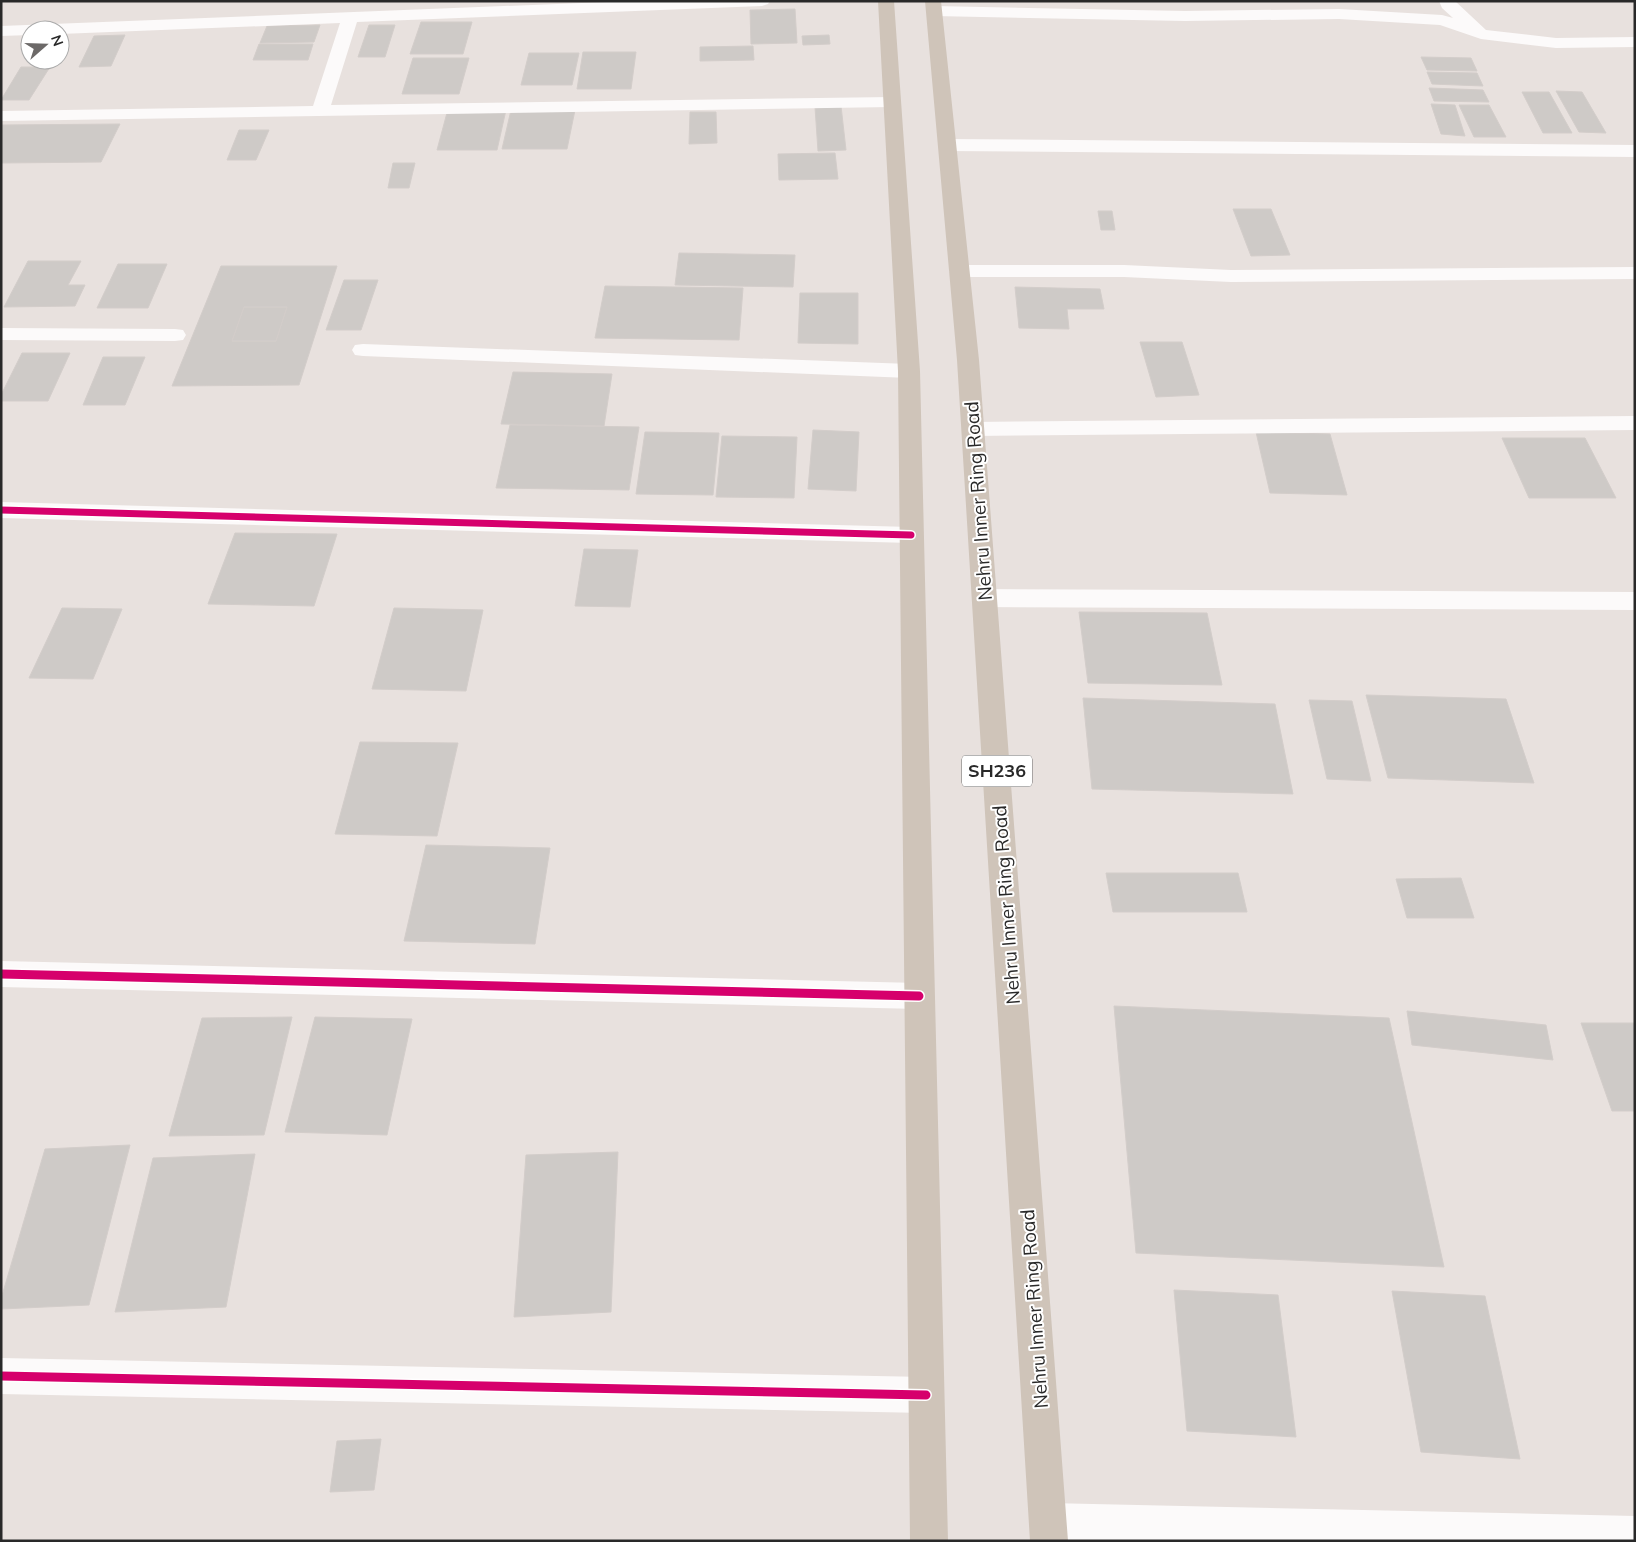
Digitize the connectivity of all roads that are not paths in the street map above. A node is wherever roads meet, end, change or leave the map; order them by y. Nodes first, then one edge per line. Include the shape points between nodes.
1 (762, 1) edge
2 (886, 1) edge
3 (1447, 1) edge
4 (933, 6) edge
5 (350, 19) junction
6 (70, 26) edge
7 (20, 30) edge
8 (1, 31) edge
9 (1481, 34) junction
10 (1635, 42) edge
11 (892, 102) junction
12 (322, 110) junction
13 (1, 116) edge
14 (947, 146) junction
15 (1635, 151) edge
16 (959, 271) junction
17 (1635, 273) edge
18 (1, 334) edge
19 (176, 334) dead end
20 (363, 350) dead end
21 (908, 370) junction
22 (1635, 424) edge
23 (973, 429) junction
24 (1, 510) edge
25 (911, 536) junction
26 (985, 598) junction
27 (1635, 601) edge
28 (1, 974) edge
29 (919, 996) junction
30 (1, 1376) edge
31 (926, 1395) junction
32 (1049, 1531) edge
33 (1635, 1535) edge
34 (929, 1541) edge

1 - 5 street
2 - 11 main road
3 - 9 street
4 - 9 street via 1185,16 1340,14 1442,20
4 - 14 main road, Nehru Inner Ring Road / SH236
5 - 6 street via 151,17
5 - 12 street
7 - 8 street
9 - 10 street via 1556,43
11 - 12 street
11 - 21 main road
12 - 13 street
14 - 15 street
14 - 16 main road, Nehru Inner Ring Road / SH236
16 - 17 street via 1124,271 1231,276
16 - 23 main road, Nehru Inner Ring Road / SH236
18 - 19 street
20 - 21 street
21 - 25 main road
22 - 23 street
23 - 26 main road, Nehru Inner Ring Road / SH236
24 - 25 street
25 - 29 main road
26 - 27 street
26 - 32 main road, Nehru Inner Ring Road / SH236
28 - 29 street
29 - 31 main road
30 - 31 street
31 - 34 main road
32 - 33 street

